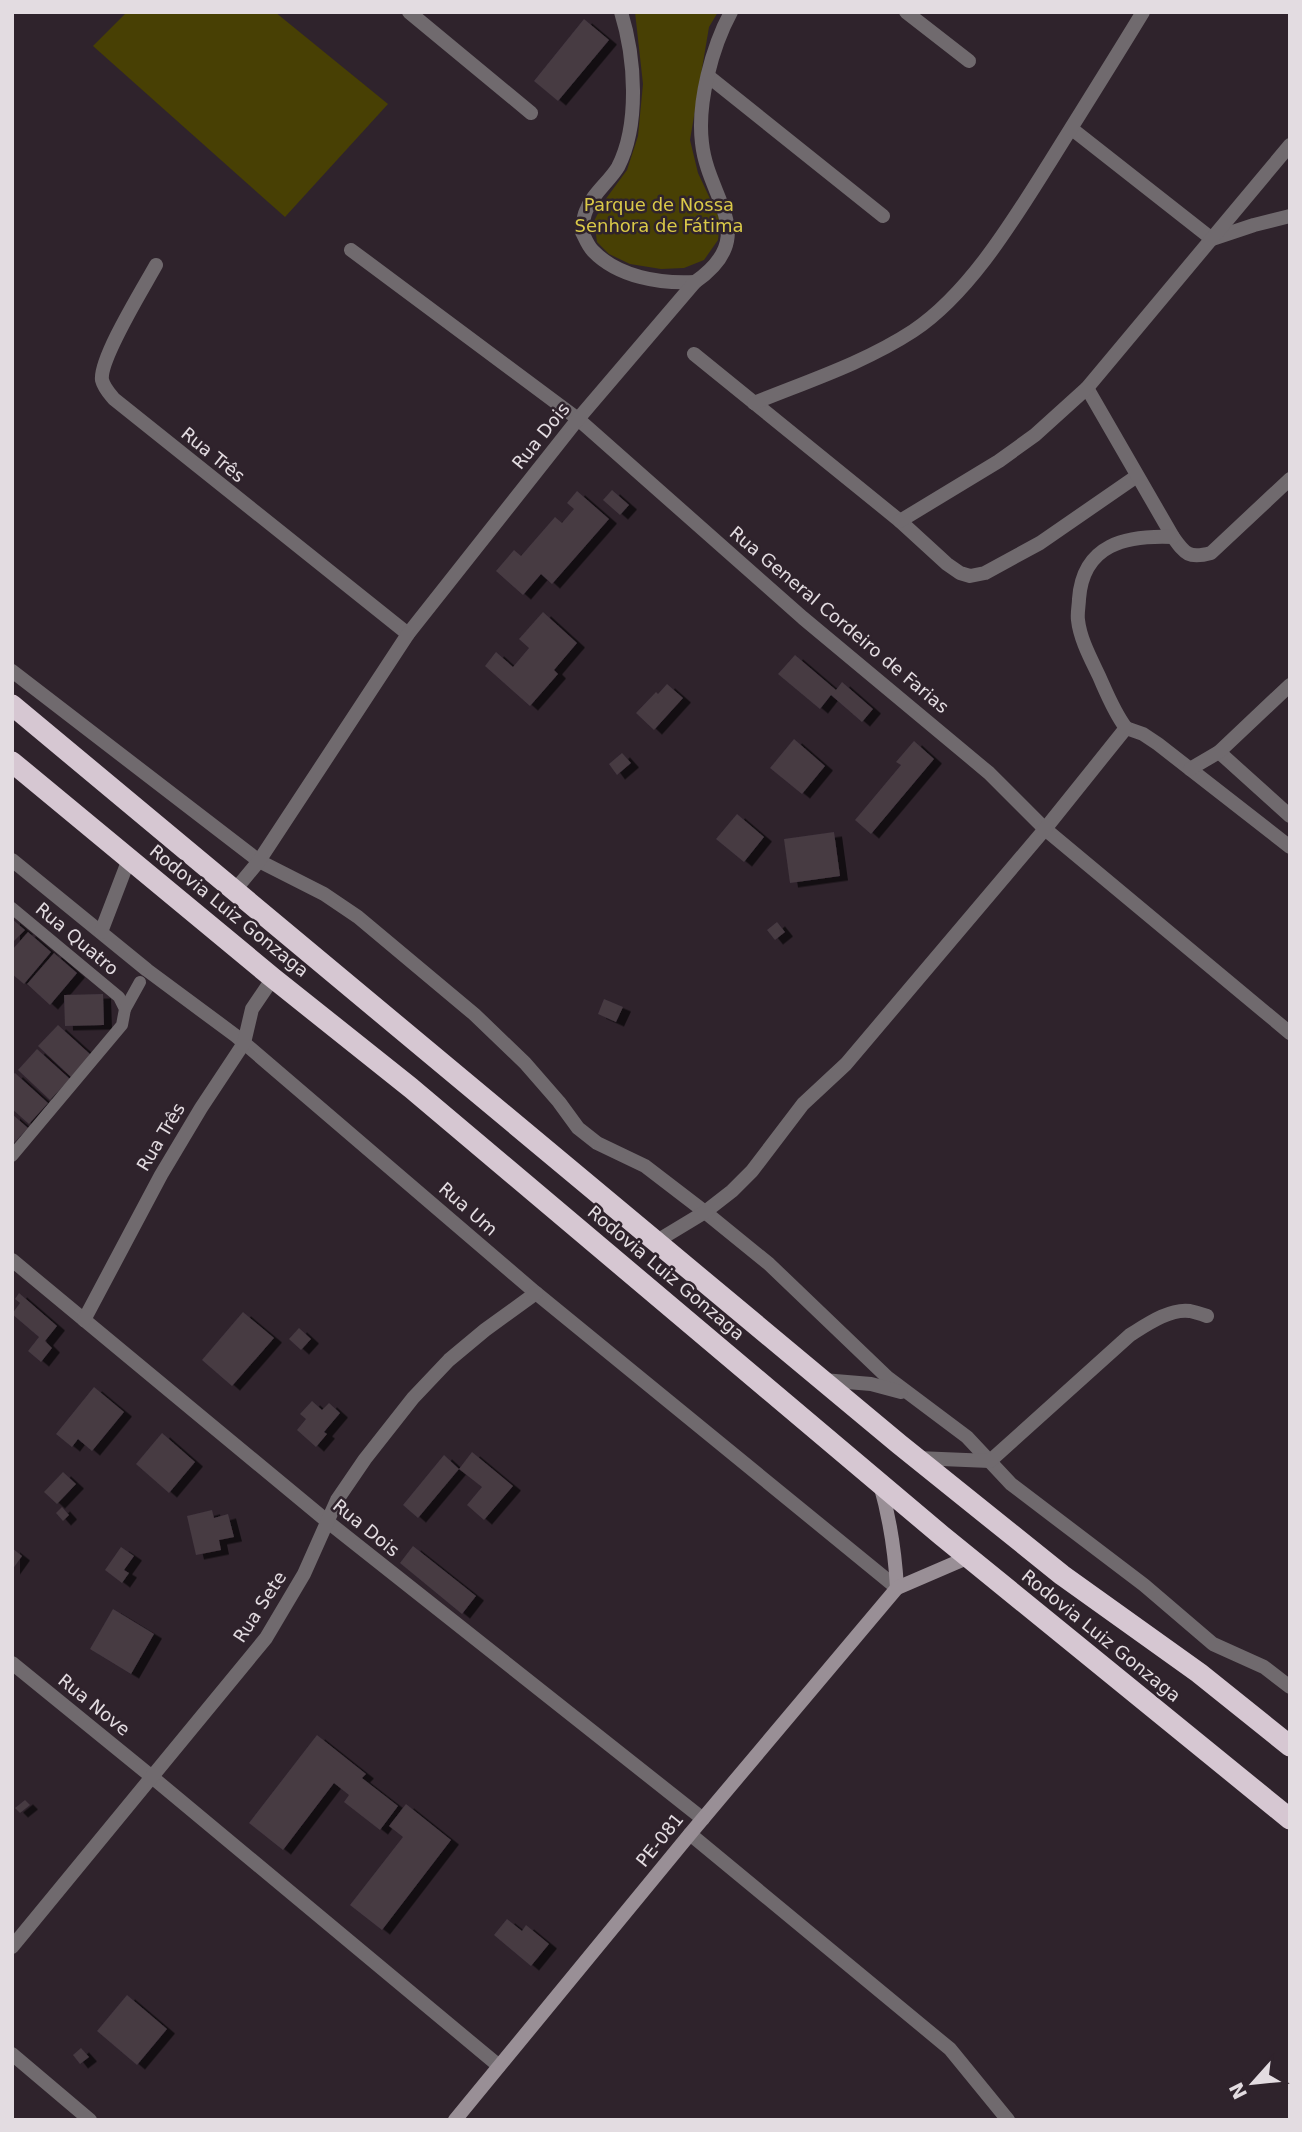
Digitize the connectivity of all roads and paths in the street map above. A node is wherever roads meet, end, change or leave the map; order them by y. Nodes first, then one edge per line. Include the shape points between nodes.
1 (408, 12) edge
2 (621, 12) edge
3 (731, 12) edge
4 (906, 12) edge
5 (1143, 12) edge
6 (969, 61) dead end
7 (708, 76) junction
8 (531, 113) dead end
9 (1072, 129) junction
10 (1290, 145) edge
11 (883, 216) dead end
12 (1290, 216) edge
13 (1212, 239) junction
14 (351, 250) dead end
15 (156, 265) dead end
16 (695, 282) junction
17 (694, 354) dead end
18 (1087, 388) junction
19 (754, 403) junction
20 (578, 419) junction
21 (1137, 476) junction
22 (1290, 479) edge
23 (900, 521) junction
24 (1173, 537) junction
25 (408, 634) junction
26 (12, 671) edge
27 (1290, 685) edge
28 (12, 705) edge
29 (1126, 728) junction
30 (1219, 752) junction
31 (12, 762) edge
32 (1190, 769) junction
33 (1290, 816) edge
34 (1045, 830) junction
35 (1290, 847) edge
36 (129, 859) junction
37 (12, 860) edge
38 (259, 861) junction
39 (235, 890) junction
40 (12, 908) edge
41 (101, 932) junction
42 (144, 976) junction
43 (273, 978) junction
44 (125, 1009) junction
45 (1290, 1033) edge
46 (244, 1043) junction
47 (12, 1156) edge
48 (705, 1212) junction
49 (657, 1241) junction
50 (12, 1260) edge
51 (536, 1293) junction
52 (1207, 1316) dead end
53 (84, 1320) junction
54 (823, 1380) junction
55 (909, 1394) junction
56 (916, 1458) junction
57 (990, 1461) junction
58 (879, 1483) junction
59 (328, 1522) junction
60 (969, 1557) junction
61 (897, 1588) junction
62 (12, 1663) edge
63 (1290, 1687) edge
64 (1290, 1746) edge
65 (152, 1777) junction
66 (703, 1819) junction
67 (1290, 1819) edge
68 (690, 1834) junction
69 (12, 1947) edge
70 (12, 2054) edge
71 (499, 2066) junction
72 (90, 2120) edge
73 (455, 2120) edge
74 (1008, 2120) edge

1 - 8 street
2 - 16 street via 630,46 628,137 618,167 586,210 582,232 592,250 613,266 669,284
3 - 7 street, Rua Dois via 712,53
4 - 6 street
5 - 9 street
7 - 11 street
7 - 16 street, Rua Dois via 701,139 705,167 729,230 724,253
9 - 13 street
9 - 19 street via 1013,222 945,305 915,330 870,356
10 - 13 street
12 - 13 street
13 - 18 street
14 - 20 street, Rua General Cordeiro de Farias
15 - 25 street, Rua Três via 110,350 103,371 105,388 178,452
16 - 20 street, Rua Dois
17 - 19 street
18 - 21 street
18 - 23 street via 999,461
19 - 23 street
20 - 25 street, Rua Dois
20 - 34 street, Rua General Cordeiro de Farias via 803,618 989,773
21 - 23 street via 1040,543 985,573 970,576 947,564
21 - 24 street
22 - 24 street via 1211,553 1190,555
24 - 29 street via 1147,536 1109,545 1090,562 1080,582 1078,621 1117,717
25 - 38 street, Rua Dois
26 - 38 street
27 - 30 street
28 - 39 highway, Rodovia Luiz Gonzaga
29 - 32 street via 1150,738
29 - 34 street
30 - 32 street
30 - 33 street
31 - 36 highway, Rodovia Luiz Gonzaga
32 - 35 street
34 - 45 street, Rua General Cordeiro de Farias
34 - 48 street via 846,1063 803,1104 752,1171
36 - 41 street
36 - 43 highway, Rodovia Luiz Gonzaga
37 - 41 street, Rua Um
38 - 39 street, Rua Dois
38 - 48 street via 358,917 517,1054 578,1128 597,1143 645,1166
39 - 49 highway, Rodovia Luiz Gonzaga
40 - 44 lane, Rua Quatro via 119,997
41 - 42 street, Rua Um
42 - 44 lane
42 - 46 street, Rua Um
43 - 46 street, Rua Três via 252,1009
43 - 58 highway, Rodovia Luiz Gonzaga via 411,1088
44 - 47 lane via 122,1025
46 - 51 street, Rua Um
46 - 53 street, Rua Três via 160,1175
48 - 49 street
48 - 55 street via 769,1264
49 - 54 highway, Rodovia Luiz Gonzaga
50 - 53 street, Rua Dois
51 - 59 street, Rua Sete via 449,1360 413,1398 358,1469
51 - 61 street, Rua Um
52 - 57 street via 1187,1310 1130,1335
53 - 59 street, Rua Dois
54 - 55 street via 871,1384
54 - 56 highway, Rodovia Luiz Gonzaga
55 - 57 street via 967,1437
56 - 57 street
56 - 64 highway, Rodovia Luiz Gonzaga via 1062,1575 1199,1673
57 - 63 street via 1012,1484 1213,1644 1264,1667
58 - 60 highway, Rodovia Luiz Gonzaga
58 - 61 street via 895,1546
59 - 65 street, Rua Sete via 266,1638
59 - 66 street, Rua Dois
60 - 61 street
60 - 67 highway, Rodovia Luiz Gonzaga
61 - 66 street, PE-081 / PE-081
62 - 65 street, Rua Nove
65 - 69 street, Rua Sete
65 - 71 street
66 - 68 street, PE-081 / PE-081
68 - 71 street, PE-081 / PE-081
68 - 74 street via 950,2049
70 - 72 street
71 - 73 street, PE-081 / PE-081

